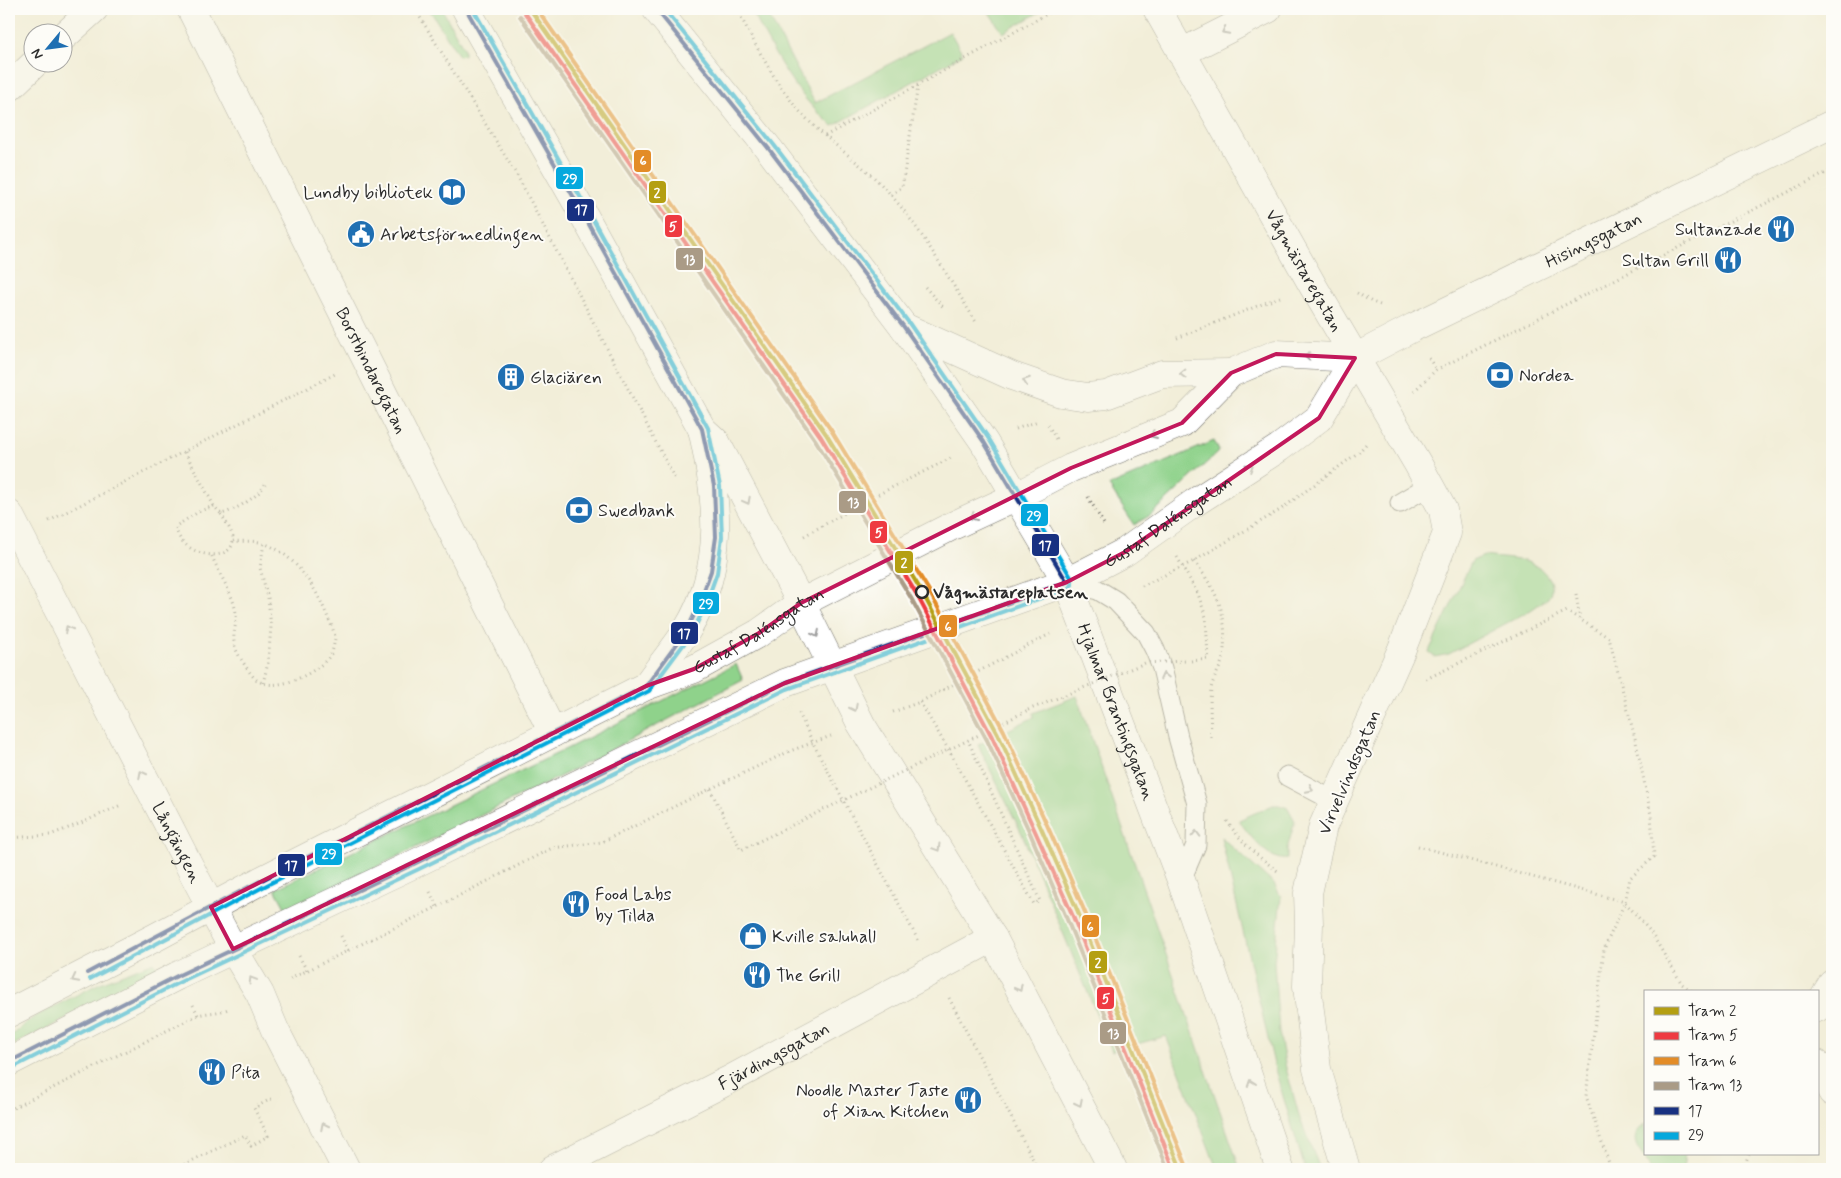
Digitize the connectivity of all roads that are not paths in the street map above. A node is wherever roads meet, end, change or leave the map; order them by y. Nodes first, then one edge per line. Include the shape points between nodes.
1 (94, 9) edge
2 (190, 9) edge
3 (466, 9) edge
4 (656, 9) edge
5 (1157, 9) edge
6 (1268, 9) edge
7 (72, 29) edge
8 (1181, 53) junction
9 (26, 72) edge
10 (9, 88) edge
11 (1832, 124) edge
12 (904, 327) junction
13 (1355, 358) junction
14 (1231, 373) junction
15 (702, 429) junction
16 (1430, 485) junction
17 (1017, 496) junction
18 (1400, 503) dead end
19 (14, 525) edge
20 (1447, 532) joint
21 (1067, 582) junction
22 (801, 603) junction
23 (832, 665) junction
24 (646, 686) junction
25 (553, 733) junction
26 (1287, 776) dead end
27 (1334, 801) junction
28 (1181, 880) junction
29 (210, 907) junction
30 (992, 938) junction
31 (233, 949) junction
32 (1832, 984) edge
33 (1818, 1006) edge
34 (9, 1013) edge
35 (9, 1062) edge
36 (1818, 1066) edge
37 (1832, 1092) edge
38 (346, 1169) edge
39 (553, 1169) edge
40 (1113, 1169) edge
41 (1280, 1169) edge
42 (1346, 1169) edge

1 - 7 street
2 - 25 street, Borstbindaregatan
3 - 15 street
4 - 12 street, Hjalmar Brantingsgatan via 769,148
5 - 8 street, Vågmästaregatan
6 -> 8 street
8 - 13 street, Vågmästaregatan
9 - 10 street
11 - 13 street, Hisingsgatan
14 -> 12 street, Gustaf Dalénsgatan via 1162,374 1106,396 1061,394 1012,376
12 - 17 street, Hjalmar Brantingsgatan via 984,442
13 -> 14 street, Gustaf Dalénsgatan via 1276,354
13 - 16 street, Vågmästaregatan
21 -> 13 street, Gustaf Dalénsgatan via 1125,552 1319,418
14 -> 17 street, Gustaf Dalénsgatan via 1182,423 1071,468
15 -> 22 street via 716,442
15 - 24 street via 714,486 716,537 711,571 687,630
16 - 18 lane
16 - 20 street, Vågmästaregatan via 1443,510
17 - 21 street, Hjalmar Brantingsgatan
17 -> 22 street, Gustaf Dalénsgatan
29 -> 19 street, Långängen
20 - 27 street, Virvelvindsgatan via 1401,651
21 - 23 street, Gustaf Dalénsgatan
21 - 28 street, Hjalmar Brantingsgatan
28 -> 21 lane via 1196,845 1197,804 1156,650 1146,633 1116,601 1098,590
22 -> 23 street
22 - 24 street, Gustaf Dalénsgatan via 759,633 694,669
23 -> 30 street via 862,724
23 - 31 street, Gustaf Dalénsgatan via 785,683
24 - 25 street, Gustaf Dalénsgatan
25 - 29 street, Gustaf Dalénsgatan
26 -> 27 lane
27 - 42 street, Virvelvindsgatan via 1323,826 1308,893 1307,986 1317,1069
41 -> 28 street, Hjalmar Brantingsgatan
29 - 31 street, Långängen
29 -> 34 street, Gustaf Dalénsgatan
30 - 39 street, Fjärdingsgatan via 729,1080
30 -> 40 street
31 - 35 street, Gustaf Dalénsgatan
38 -> 31 street, Långängen via 260,994
32 - 33 street
36 - 37 street

